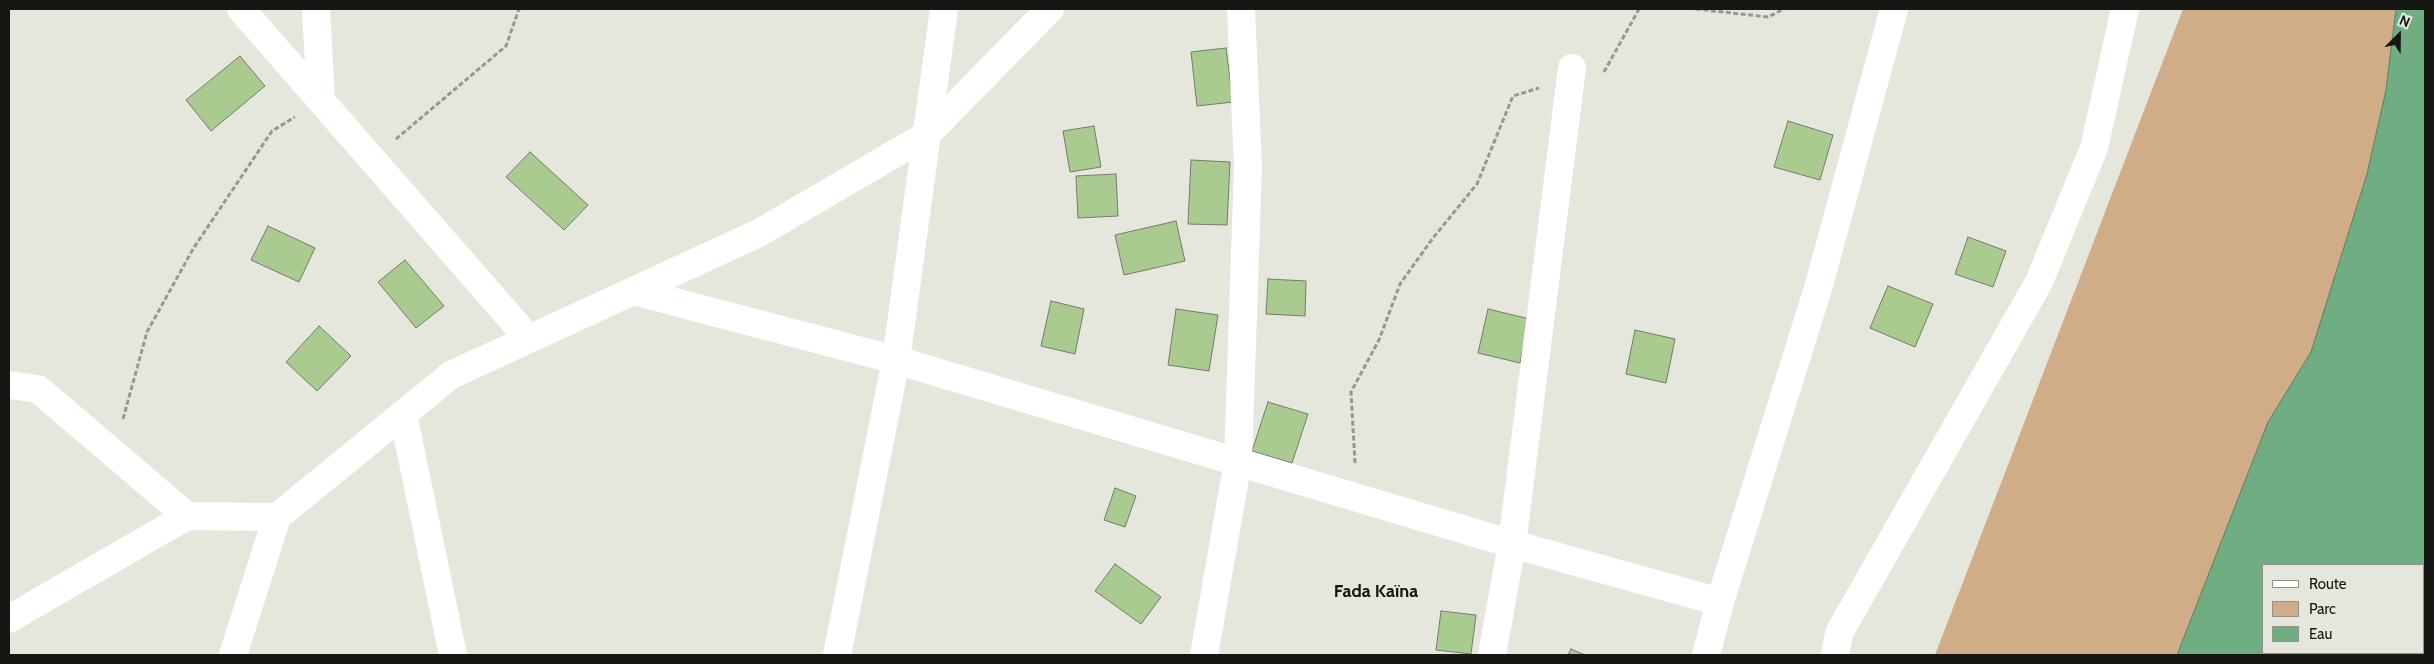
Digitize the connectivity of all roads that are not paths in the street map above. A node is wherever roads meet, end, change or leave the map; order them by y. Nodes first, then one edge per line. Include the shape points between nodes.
1 (241, 9) edge
2 (316, 9) edge
3 (944, 9) edge
4 (1050, 9) edge
5 (1241, 9) edge
6 (1894, 9) edge
7 (2125, 9) edge
8 (1572, 68) road end
9 (321, 100) junction
10 (925, 136) junction
11 (633, 291) junction
12 (529, 339) junction
13 (896, 360) junction
14 (9, 385) edge
15 (403, 414) junction
16 (1238, 461) junction
17 (187, 516) junction
18 (277, 517) junction
19 (1512, 544) junction
20 (1720, 602) junction
21 (9, 619) edge
22 (234, 655) edge
23 (453, 655) edge
24 (837, 655) edge
25 (1204, 655) edge
26 (1492, 655) edge
27 (1706, 655) edge
28 (1836, 655) edge

1 - 9 street
2 - 9 street
3 - 10 street
4 - 10 street
5 - 16 street via 1248,166
6 - 20 street via 1819,285
7 - 28 street via 2094,148 2039,282 1839,633
8 - 19 street
9 - 12 street
10 - 11 street via 759,233
10 - 13 street
11 - 12 street
11 - 13 street
12 - 15 street via 451,375
13 - 16 street
13 - 24 street
14 - 17 street via 38,389
15 - 18 street
15 - 23 street
16 - 19 street
16 - 25 street
17 - 18 street
17 - 21 street
18 - 22 street
19 - 20 street
19 - 26 street
20 - 27 street

